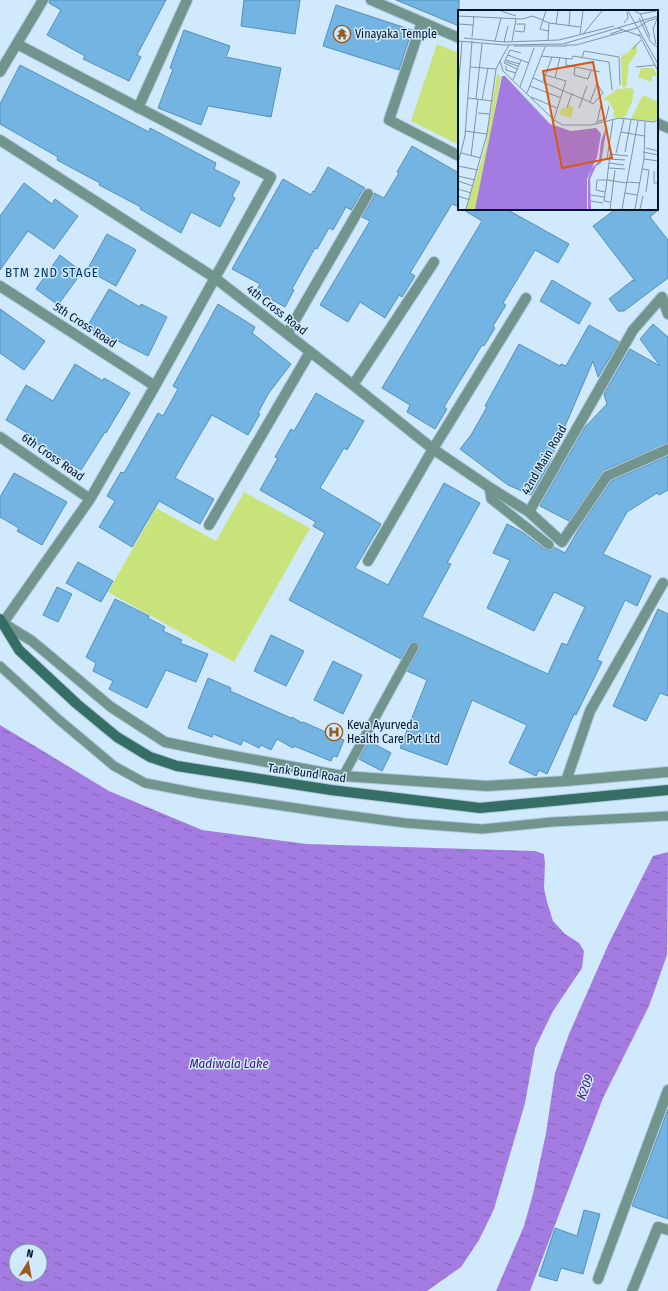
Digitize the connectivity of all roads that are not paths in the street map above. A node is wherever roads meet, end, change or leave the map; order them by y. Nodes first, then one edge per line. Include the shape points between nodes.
1 (43, 0) edge
2 (187, 0) edge
3 (371, 0) edge
4 (422, 22) junction
5 (458, 38) edge
6 (17, 44) junction
7 (0, 72) edge
8 (138, 108) junction
9 (658, 123) edge
10 (668, 128) edge
11 (0, 140) edge
12 (458, 155) edge
13 (368, 194) dead end
14 (434, 262) dead end
15 (215, 278) junction
16 (0, 286) edge
17 (526, 298) dead end
18 (668, 314) edge
19 (287, 334) junction
20 (310, 352) junction
21 (353, 385) junction
22 (156, 386) junction
23 (0, 437) edge
24 (433, 449) junction
25 (668, 449) edge
26 (489, 487) junction
27 (90, 499) junction
28 (529, 512) junction
29 (209, 525) dead end
30 (550, 544) dead end
31 (368, 561) dead end
32 (663, 583) dead end
33 (2, 621) edge
34 (414, 647) dead end
35 (0, 666) edge
36 (668, 772) edge
37 (343, 776) junction
38 (566, 782) junction
39 (668, 790) edge
40 (668, 816) edge
41 (668, 1090) edge
42 (668, 1230) edge
43 (598, 1279) dead end
44 (635, 1290) edge

1 - 6 street
2 - 8 street
3 - 4 street
4 - 5 street
4 - 12 street via 389,120
6 - 7 street
6 - 8 street
8 - 15 street via 271,177
9 - 10 street
11 - 15 street, 4th Cross Road
13 - 19 street
14 - 21 street
15 - 19 street, 4th Cross Road
15 - 22 street
16 - 22 street, 5th Cross Road
17 - 24 street
18 - 28 street, 42nd Main Road via 662,297 633,330
19 - 20 street, 4th Cross Road
20 - 21 street, 4th Cross Road
20 - 29 street
21 - 24 street, 4th Cross Road
22 - 27 street
23 - 27 street, 6th Cross Road
24 - 26 street, 4th Cross Road
24 - 31 street
25 - 28 street, 42nd Main Road via 608,476 562,542
26 - 28 street, 4th Cross Road
26 - 30 lane via 491,499
27 - 33 street
32 - 38 street via 590,711
33 - 37 street via 32,641 111,707 165,742
33 - 39 main road, Tank Bund Road via 19,650 82,709 117,737 150,756 177,766 332,790 480,808
34 - 37 lane
35 - 40 lane via 114,766 145,783 330,813 405,823 482,829 552,822
36 - 38 street
37 - 38 street via 487,786
41 - 43 street
42 - 44 street via 658,1227

